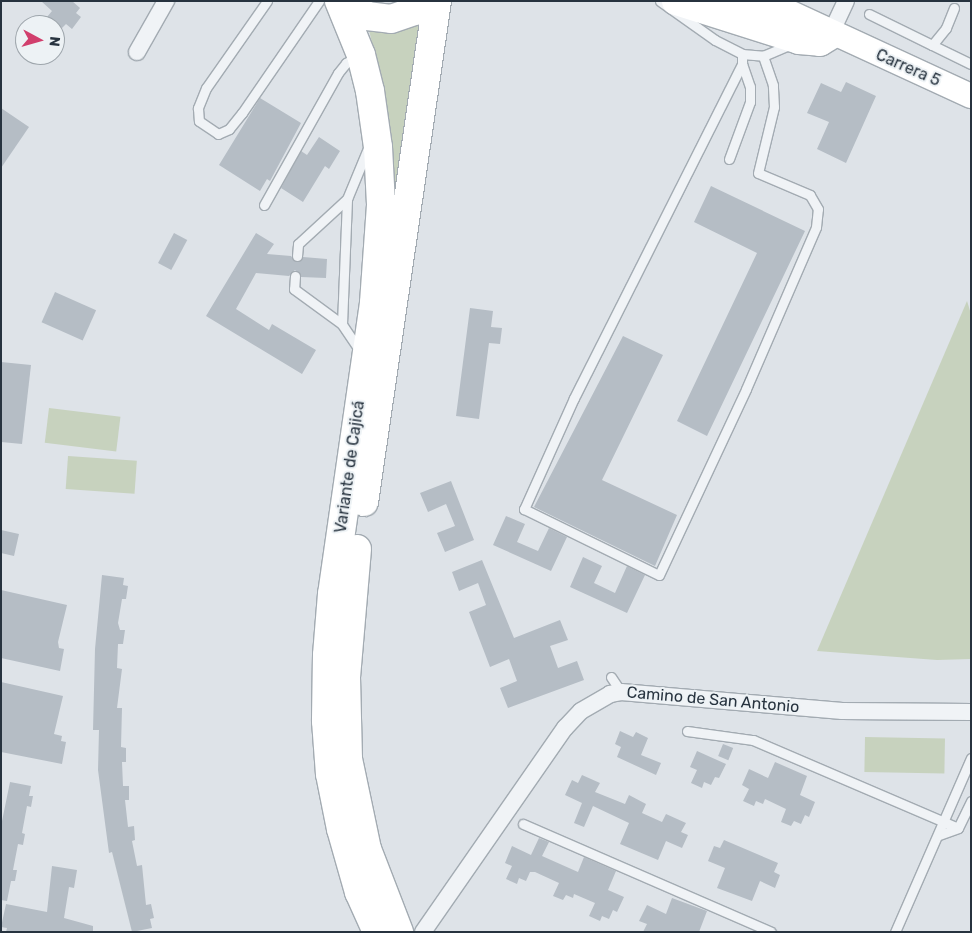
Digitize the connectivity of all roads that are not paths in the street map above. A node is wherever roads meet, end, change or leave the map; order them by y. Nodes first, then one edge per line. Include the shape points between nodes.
1 (166, 1) edge
2 (267, 1) edge
3 (319, 1) edge
4 (339, 1) edge
5 (344, 1) edge
6 (425, 1) edge
7 (438, 1) edge
8 (452, 1) edge
9 (660, 1) edge
10 (676, 1) edge
11 (729, 1) edge
12 (765, 1) edge
13 (846, 1) edge
14 (954, 8) dead end
15 (869, 14) dead end
16 (836, 36) junction
17 (800, 40) junction
18 (932, 44) junction
19 (137, 52) dead end
20 (361, 55) junction
21 (763, 56) junction
22 (742, 59) junction
23 (971, 64) edge
24 (971, 96) edge
25 (421, 118) junction
26 (376, 128) junction
27 (728, 159) dead end
28 (348, 199) junction
29 (264, 205) dead end
30 (297, 256) dead end
31 (296, 276) dead end
32 (342, 324) junction
33 (366, 360) junction
34 (611, 677) dead end
35 (621, 692) junction
36 (971, 712) edge
37 (687, 731) dead end
38 (971, 758) edge
39 (971, 802) edge
40 (942, 821) junction
41 (523, 824) dead end
42 (958, 828) junction
43 (939, 835) junction
44 (377, 932) edge
45 (399, 932) edge
46 (423, 932) edge
47 (771, 932) edge
48 (895, 932) edge

1 - 19 street
2 - 3 lane via 206,88 198,108 199,121 218,134 229,128 242,113
4 - 20 highway, Variante de Cajicá
5 - 6 highway via 367,16 391,19 414,11
7 - 25 highway, Variante de Cajicá
8 - 25 highway via 438,76
9 - 22 lane
10 - 17 highway
11 - 16 main road, Carrera 5
12 - 16 main road, Carrera 5
13 - 16 street
14 - 18 lane via 946,28
15 - 18 lane
16 - 17 highway via 820,42
16 - 24 main road, Carrera 5
17 - 21 lane
18 - 23 lane
20 - 26 highway, Variante de Cajicá
20 - 29 lane via 346,63 338,73
21 - 22 lane
21 - 22 lane via 773,85 774,107 758,173 810,195 818,209 816,227 746,389 659,575 524,509 574,398
22 - 27 lane via 750,87 750,102
25 - 45 highway, Variante de Cajicá via 355,564 346,677 348,759 356,803 367,849
26 - 28 lane
26 - 33 highway, Variante de Cajicá via 381,206
28 - 30 lane via 298,244
28 - 32 lane
31 - 32 lane via 294,289
32 - 33 lane
33 - 44 highway, Variante de Cajicá via 332,594 326,655 326,721 330,774 341,829 359,892
34 - 35 lane
35 - 36 street, Camino de San Antonio via 842,711
35 - 46 street, Camino de San Antonio via 595,701 565,728
37 - 40 lane via 753,740
38 - 40 lane
39 - 42 lane
40 - 42 lane
40 - 43 lane
41 - 47 lane
42 - 43 lane
43 - 48 lane

